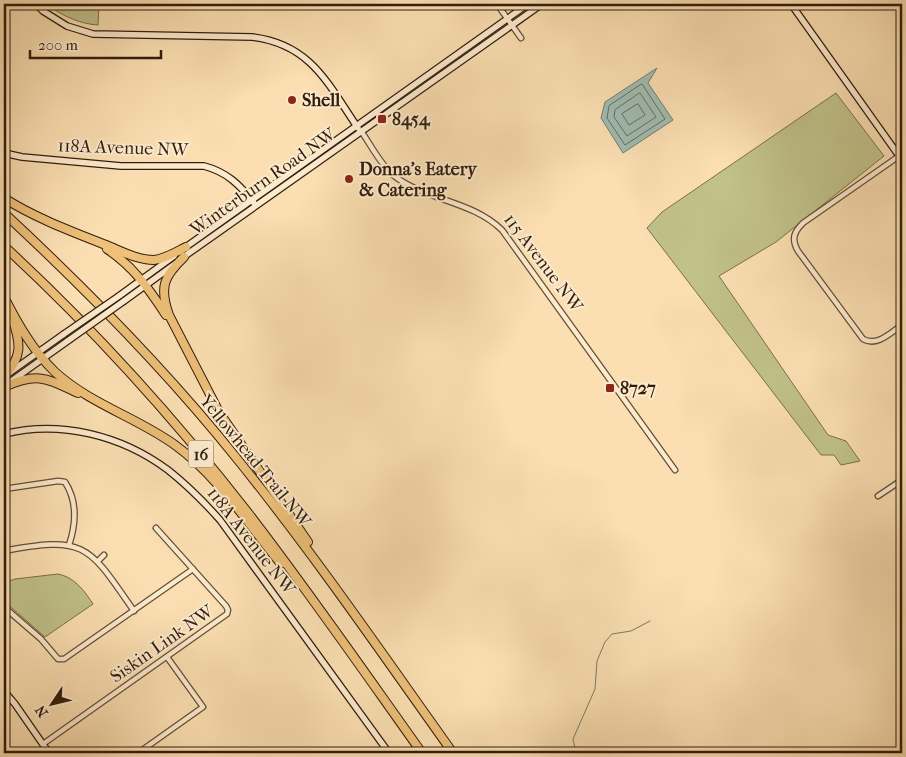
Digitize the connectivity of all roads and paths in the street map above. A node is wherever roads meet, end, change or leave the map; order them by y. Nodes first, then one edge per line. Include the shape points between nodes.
1 (36, 4) edge
2 (498, 4) edge
3 (528, 4) edge
4 (542, 4) edge
5 (791, 4) edge
6 (507, 18) junction
7 (512, 24) junction
8 (521, 38) dead end
9 (356, 125) junction
10 (361, 131) junction
11 (4, 153) edge
12 (901, 157) edge
13 (4, 198) edge
14 (254, 203) junction
15 (4, 213) edge
16 (86, 237) junction
17 (4, 246) edge
18 (186, 247) junction
19 (184, 257) junction
20 (144, 282) junction
21 (5, 299) edge
22 (902, 325) edge
23 (179, 335) junction
24 (41, 356) junction
25 (4, 376) edge
26 (4, 387) edge
27 (105, 405) junction
28 (4, 434) edge
29 (675, 470) dead end
30 (902, 480) edge
31 (4, 489) edge
32 (878, 496) dead end
33 (156, 528) dead end
34 (69, 545) junction
35 (4, 551) edge
36 (104, 555) dead end
37 (98, 562) junction
38 (193, 569) junction
39 (336, 590) junction
40 (4, 607) edge
41 (134, 611) junction
42 (338, 636) junction
43 (167, 657) junction
44 (4, 691) edge
45 (43, 744) junction
46 (49, 753) edge
47 (138, 753) edge
48 (389, 753) edge
49 (422, 753) edge
50 (453, 753) edge

1 - 9 street, 115 Avenue NW via 67,26 94,34 252,37 275,42 297,52 314,66
2 - 6 street
3 - 6 street, Winterburn Road NW
4 - 7 street, Winterburn Road NW
5 - 12 street
6 - 7 street
6 - 9 street, Winterburn Road NW
7 - 8 street
7 - 10 street, Winterburn Road NW
9 - 10 street, 115 Avenue NW
9 - 14 street, Winterburn Road NW
10 - 14 street, Winterburn Road NW
10 - 29 street, 115 Avenue NW via 398,179 480,212 502,230
11 - 14 street, 118A Avenue NW via 121,166 204,166 231,178
12 - 22 street via 803,223 793,242 860,337 869,342 880,340
13 - 16 highway
14 - 18 street, Winterburn Road NW
14 - 19 street, Winterburn Road NW
15 - 39 highway, Yellowhead Trail NW / 16 via 163,373 238,460
16 - 18 highway via 148,259 159,259
16 - 20 highway via 122,259
17 - 42 highway, 16 via 176,425 255,522
18 - 20 street, Winterburn Road NW
19 - 20 street, Winterburn Road NW
19 - 23 highway via 168,274 163,293
20 - 23 highway
20 - 24 street, Winterburn Road NW, bridge via 124,301
20 - 24 street, Winterburn Road NW, bridge via 64,334
21 - 24 highway
21 - 25 highway via 19,336 19,349 14,364
23 - 39 highway via 219,412 313,550
24 - 25 street, Winterburn Road NW
24 - 26 street, Winterburn Road NW
24 - 27 highway via 68,382
26 - 27 highway via 20,380 41,378
27 - 42 highway via 159,434 193,460 235,507
28 - 48 street, 118A Avenue NW via 38,428 89,433 149,458 181,481 220,520
30 - 32 street
31 - 34 street via 64,482 71,494 75,514
33 - 38 street, Siskin Link NW
34 - 35 street
34 - 37 street via 83,550
36 - 37 street
37 - 41 street
38 - 41 street
38 - 43 street, Siskin Link NW via 228,612
39 - 50 highway, Yellowhead Trail NW / 16
40 - 41 street via 61,660
42 - 49 highway, 16
43 - 45 street, Siskin Link NW
43 - 47 street via 203,707
44 - 45 street
45 - 46 street

